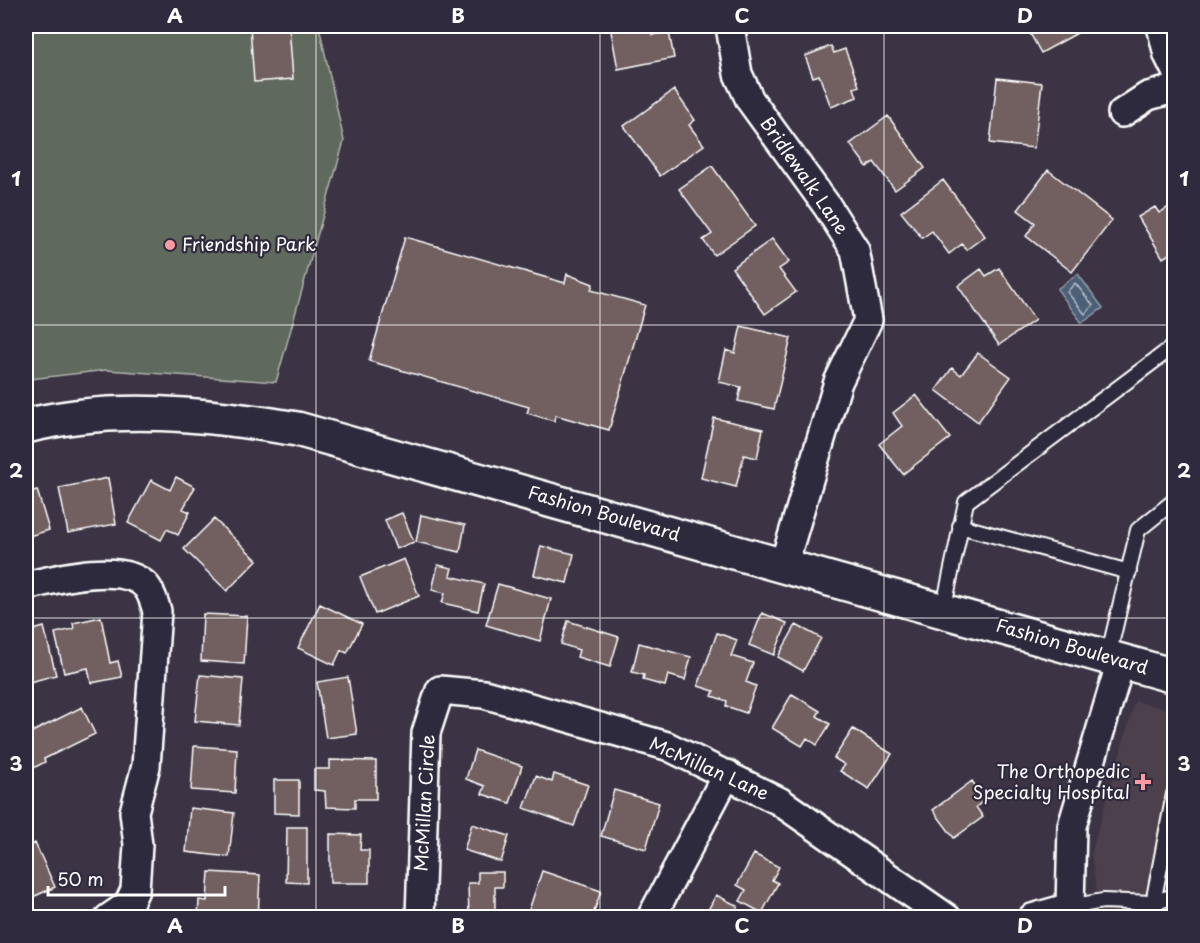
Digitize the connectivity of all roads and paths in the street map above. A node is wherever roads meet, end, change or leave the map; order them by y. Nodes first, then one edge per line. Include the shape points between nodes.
1 (730, 26) edge
2 (1161, 26) edge
3 (1174, 67) edge
4 (1174, 89) edge
5 (1122, 113) dead end
6 (1174, 346) edge
7 (26, 426) edge
8 (1174, 501) edge
9 (960, 526) junction
10 (783, 567) junction
11 (1129, 572) junction
12 (26, 586) edge
13 (943, 611) junction
14 (1114, 659) junction
15 (1174, 676) edge
16 (440, 690) joint
17 (727, 774) junction
18 (1174, 794) edge
19 (1174, 896) edge
20 (1153, 903) junction
21 (1072, 912) edge
22 (109, 918) edge
23 (420, 918) edge
24 (651, 918) edge
25 (947, 918) edge
26 (1032, 918) edge

1 - 10 street, Bridlewalk Lane via 738,74 750,100 855,250 868,320 838,382
2 - 3 street
4 - 5 street via 1148,96
6 - 9 lane via 966,502
7 - 10 street, Fashion Boulevard via 54,419 146,413 236,419 297,429
8 - 11 lane via 1138,530
9 - 11 lane
9 - 13 lane
10 - 13 street, Fashion Boulevard
11 - 14 lane
12 - 22 street via 52,579 121,573 132,576 153,597 157,626 146,766 134,812 135,890 128,905
13 - 14 street, Fashion Boulevard
14 - 15 street, Fashion Boulevard
14 - 21 street via 1072,826
16 - 17 street, McMillan Lane via 484,694 667,746
16 - 23 street, McMillan Circle via 426,733
17 - 24 street
17 - 25 street, McMillan Lane via 779,801
18 - 20 lane
19 - 20 lane
20 - 21 lane via 1103,901
21 - 26 street

